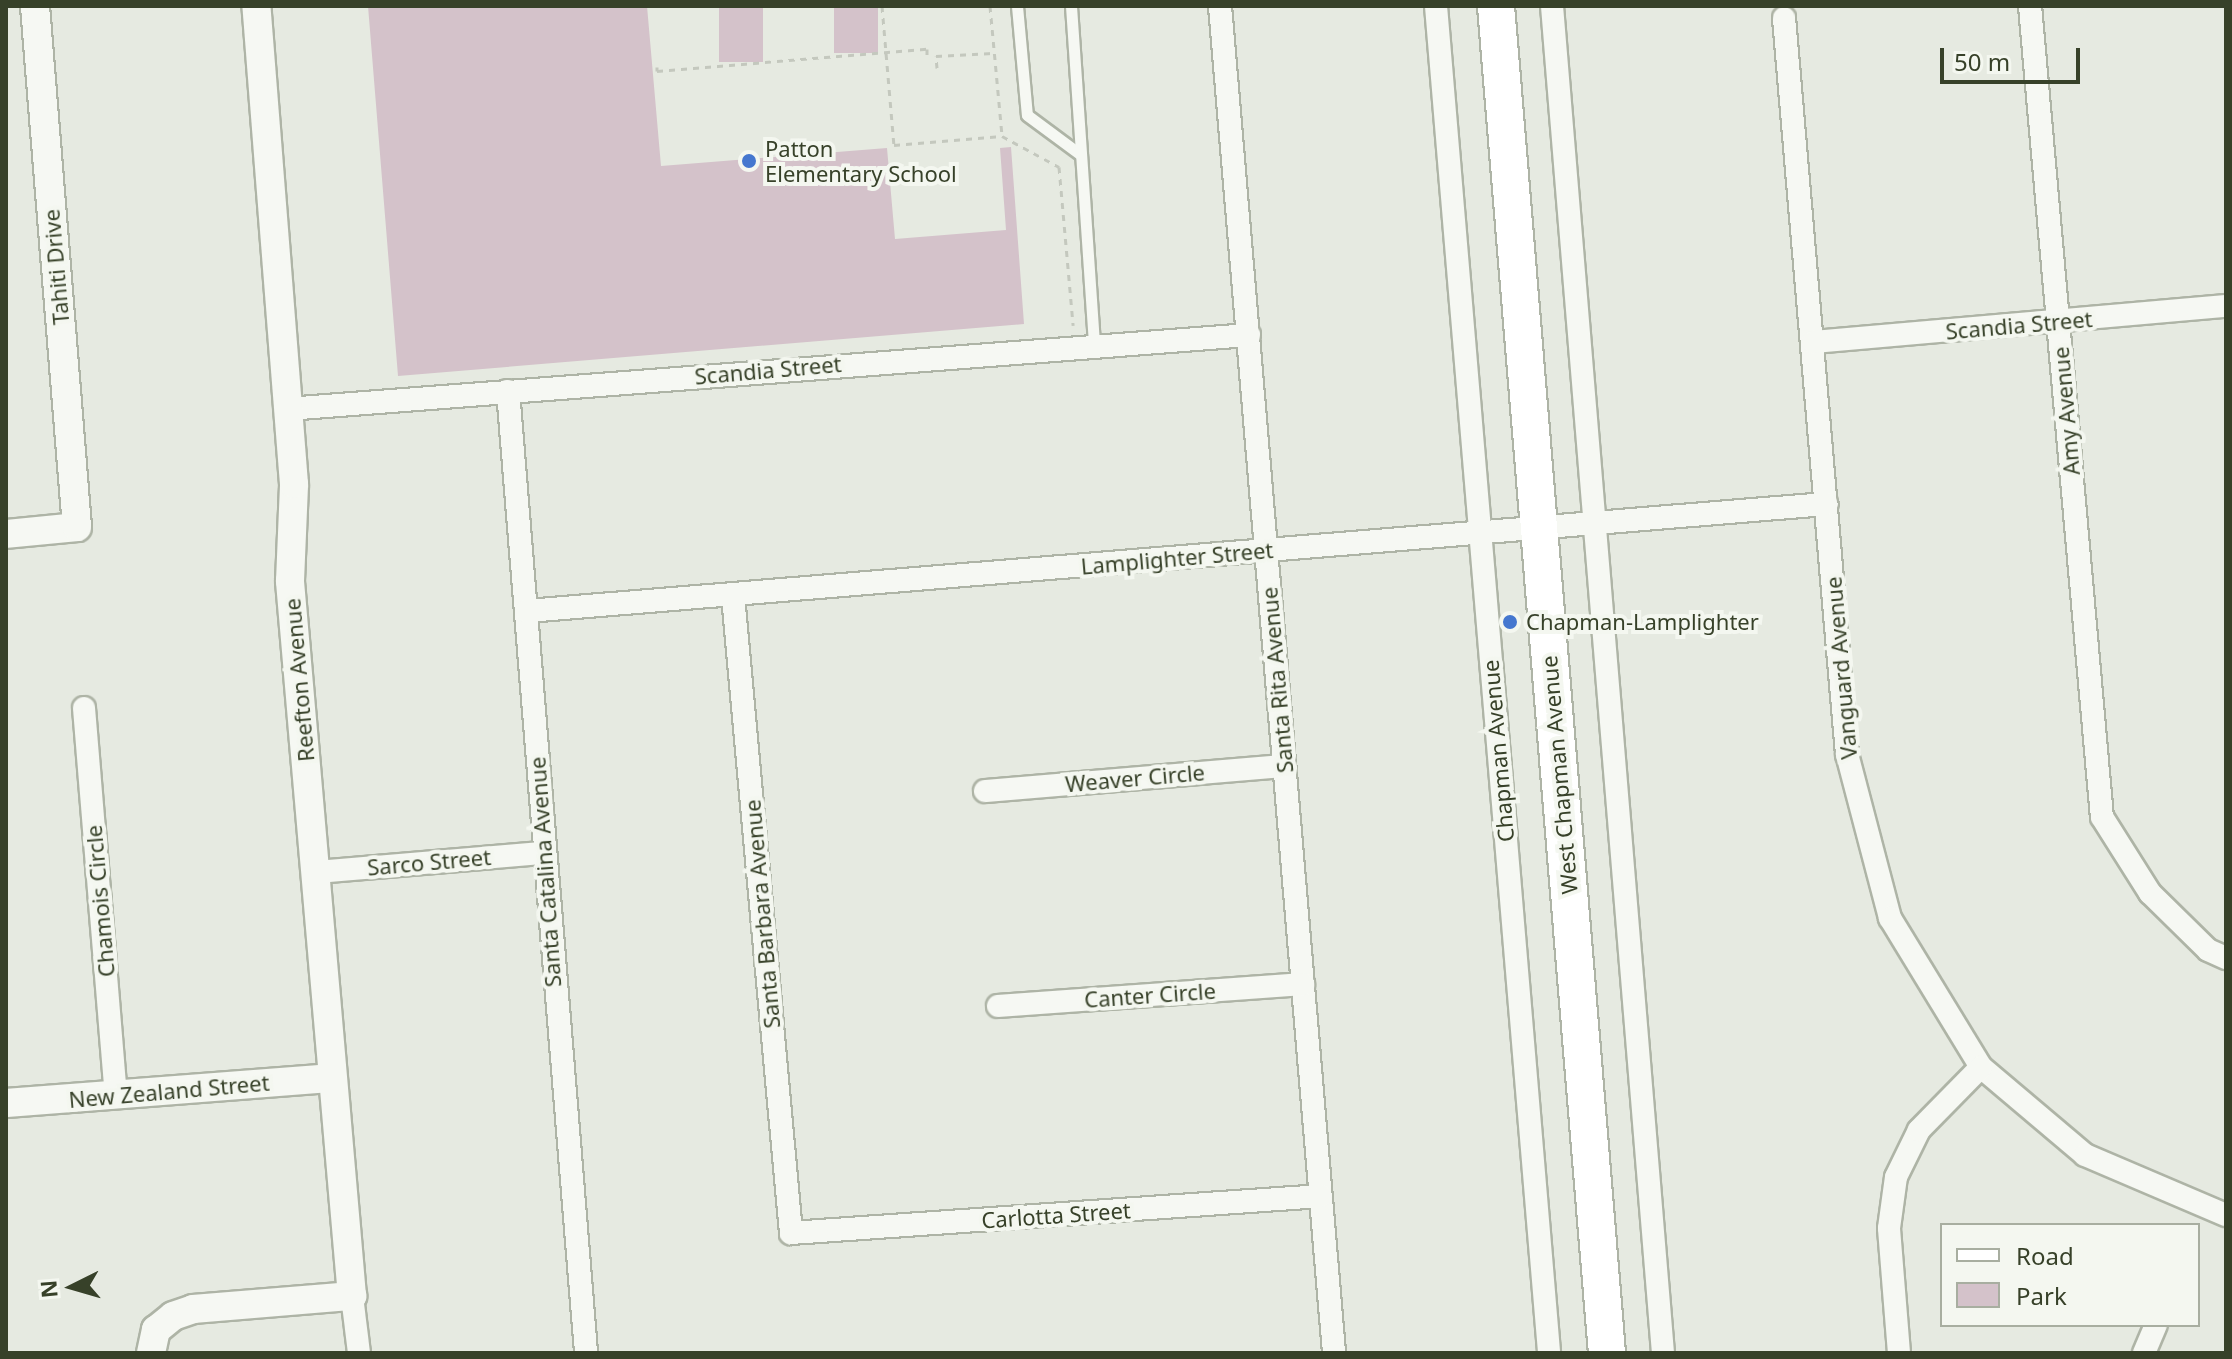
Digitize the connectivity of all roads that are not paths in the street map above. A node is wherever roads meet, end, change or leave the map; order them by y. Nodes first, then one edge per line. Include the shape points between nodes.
1 (35, 6) edge
2 (256, 6) edge
3 (1017, 6) edge
4 (1071, 6) edge
5 (1220, 6) edge
6 (1436, 6) edge
7 (1496, 6) edge
8 (1552, 6) edge
9 (2030, 6) edge
10 (1784, 18) dead end
11 (1081, 155) junction
12 (2226, 306) edge
13 (2058, 322) junction
14 (1249, 335) junction
15 (1813, 342) junction
16 (1094, 344) junction
17 (508, 391) junction
18 (287, 409) junction
19 (1827, 504) junction
20 (1595, 525) junction
21 (1538, 528) junction
22 (1479, 532) junction
23 (6, 534) edge
24 (1266, 551) junction
25 (733, 596) junction
26 (527, 611) junction
27 (84, 708) dead end
28 (1284, 766) junction
29 (985, 791) dead end
30 (542, 853) junction
31 (316, 872) junction
32 (2226, 958) edge
33 (1303, 984) junction
34 (998, 1006) dead end
35 (1981, 1067) junction
36 (332, 1078) junction
37 (116, 1095) junction
38 (6, 1103) edge
39 (1321, 1196) junction
40 (2209, 1217) edge
41 (791, 1233) joint
42 (352, 1296) junction
43 (2155, 1327) edge
44 (154, 1342) edge
45 (359, 1353) edge
46 (586, 1353) edge
47 (1334, 1353) edge
48 (1549, 1353) edge
49 (1607, 1353) edge
50 (1663, 1353) edge
51 (1899, 1353) edge
52 (2144, 1353) edge

1 - 23 street, Tahiti Drive via 77,527
2 - 18 street, Reefton Avenue
3 - 11 lane via 1027,115
4 - 11 lane
5 - 14 street, Santa Rita Avenue
6 - 22 street, Chapman Avenue
7 - 21 main road, West Chapman Avenue
8 - 20 street
9 - 13 street, Amy Avenue
10 - 15 street, Vanguard Avenue
11 - 16 lane
12 - 13 street, Scandia Street
13 - 15 street, Scandia Street
13 - 32 street, Amy Avenue via 2102,817 2150,893 2208,950
14 - 16 street, Scandia Street
14 - 24 street, Santa Rita Avenue
15 - 19 street, Vanguard Avenue
16 - 17 street, Scandia Street
17 - 18 street, Scandia Street
17 - 26 street, Santa Catalina Avenue
18 - 31 street, Reefton Avenue via 294,484 290,581
19 - 20 street, Lamplighter Street
19 - 35 street, Vanguard Avenue via 1847,754 1890,918
20 - 21 street, Lamplighter Street
20 - 50 street
21 - 22 street, Lamplighter Street
21 - 49 main road, West Chapman Avenue
22 - 24 street, Lamplighter Street
22 - 48 street, Chapman Avenue
24 - 25 street, Lamplighter Street
24 - 28 street, Santa Rita Avenue
25 - 26 street, Lamplighter Street
25 - 41 street, Santa Barbara Avenue
26 - 30 street, Santa Catalina Avenue
27 - 37 street, Chamois Circle
28 - 29 street, Weaver Circle
28 - 33 street, Santa Rita Avenue
30 - 31 street, Sarco Street
30 - 46 street, Santa Catalina Avenue
31 - 36 street, Reefton Avenue
33 - 34 street, Canter Circle
33 - 39 street, Santa Rita Avenue
35 - 40 street, Vanguard Avenue via 2085,1155
35 - 51 street via 1919,1130 1896,1177 1889,1228
36 - 37 street, New Zealand Street
36 - 42 street, Reefton Avenue
37 - 38 street, New Zealand Street
39 - 41 street, Carlotta Street
39 - 47 street, Santa Rita Avenue
42 - 44 street via 193,1309
42 - 45 street, Reefton Avenue
43 - 52 street

